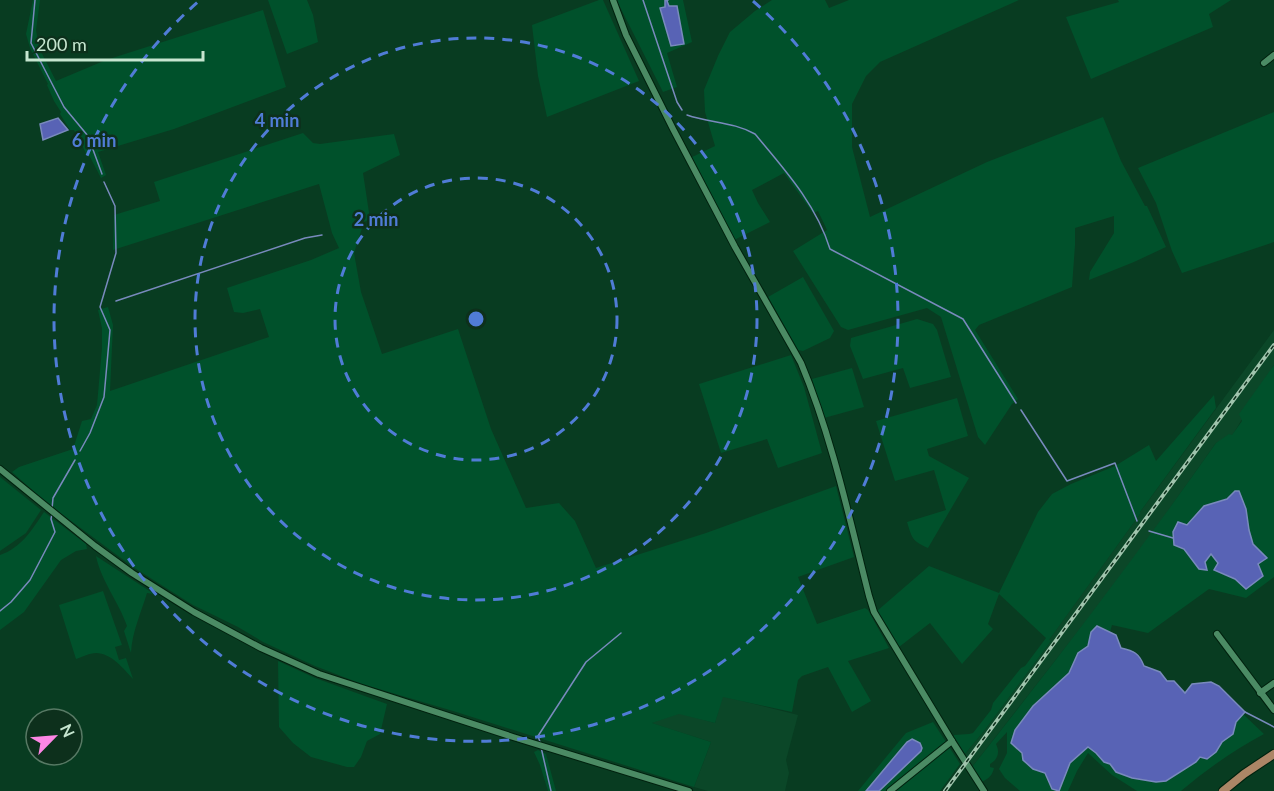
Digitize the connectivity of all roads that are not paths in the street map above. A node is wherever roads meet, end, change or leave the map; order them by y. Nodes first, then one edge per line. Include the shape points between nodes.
1 (613, 0) edge
2 (1274, 55) edge
3 (1264, 63) dead end
4 (0, 469) edge
5 (1217, 634) dead end
6 (1274, 683) edge
7 (1260, 693) junction
8 (1274, 710) edge
9 (952, 741) junction
10 (1274, 754) edge
11 (689, 791) edge
12 (890, 791) edge
13 (984, 791) edge
14 (1223, 791) edge

1 - 9 street via 626,35 693,166 801,363 840,482 874,612
2 - 3 street
4 - 11 street via 132,573 261,648 319,674
5 - 7 street
6 - 7 street
7 - 8 street
9 - 12 street
9 - 13 street
10 - 14 main road

